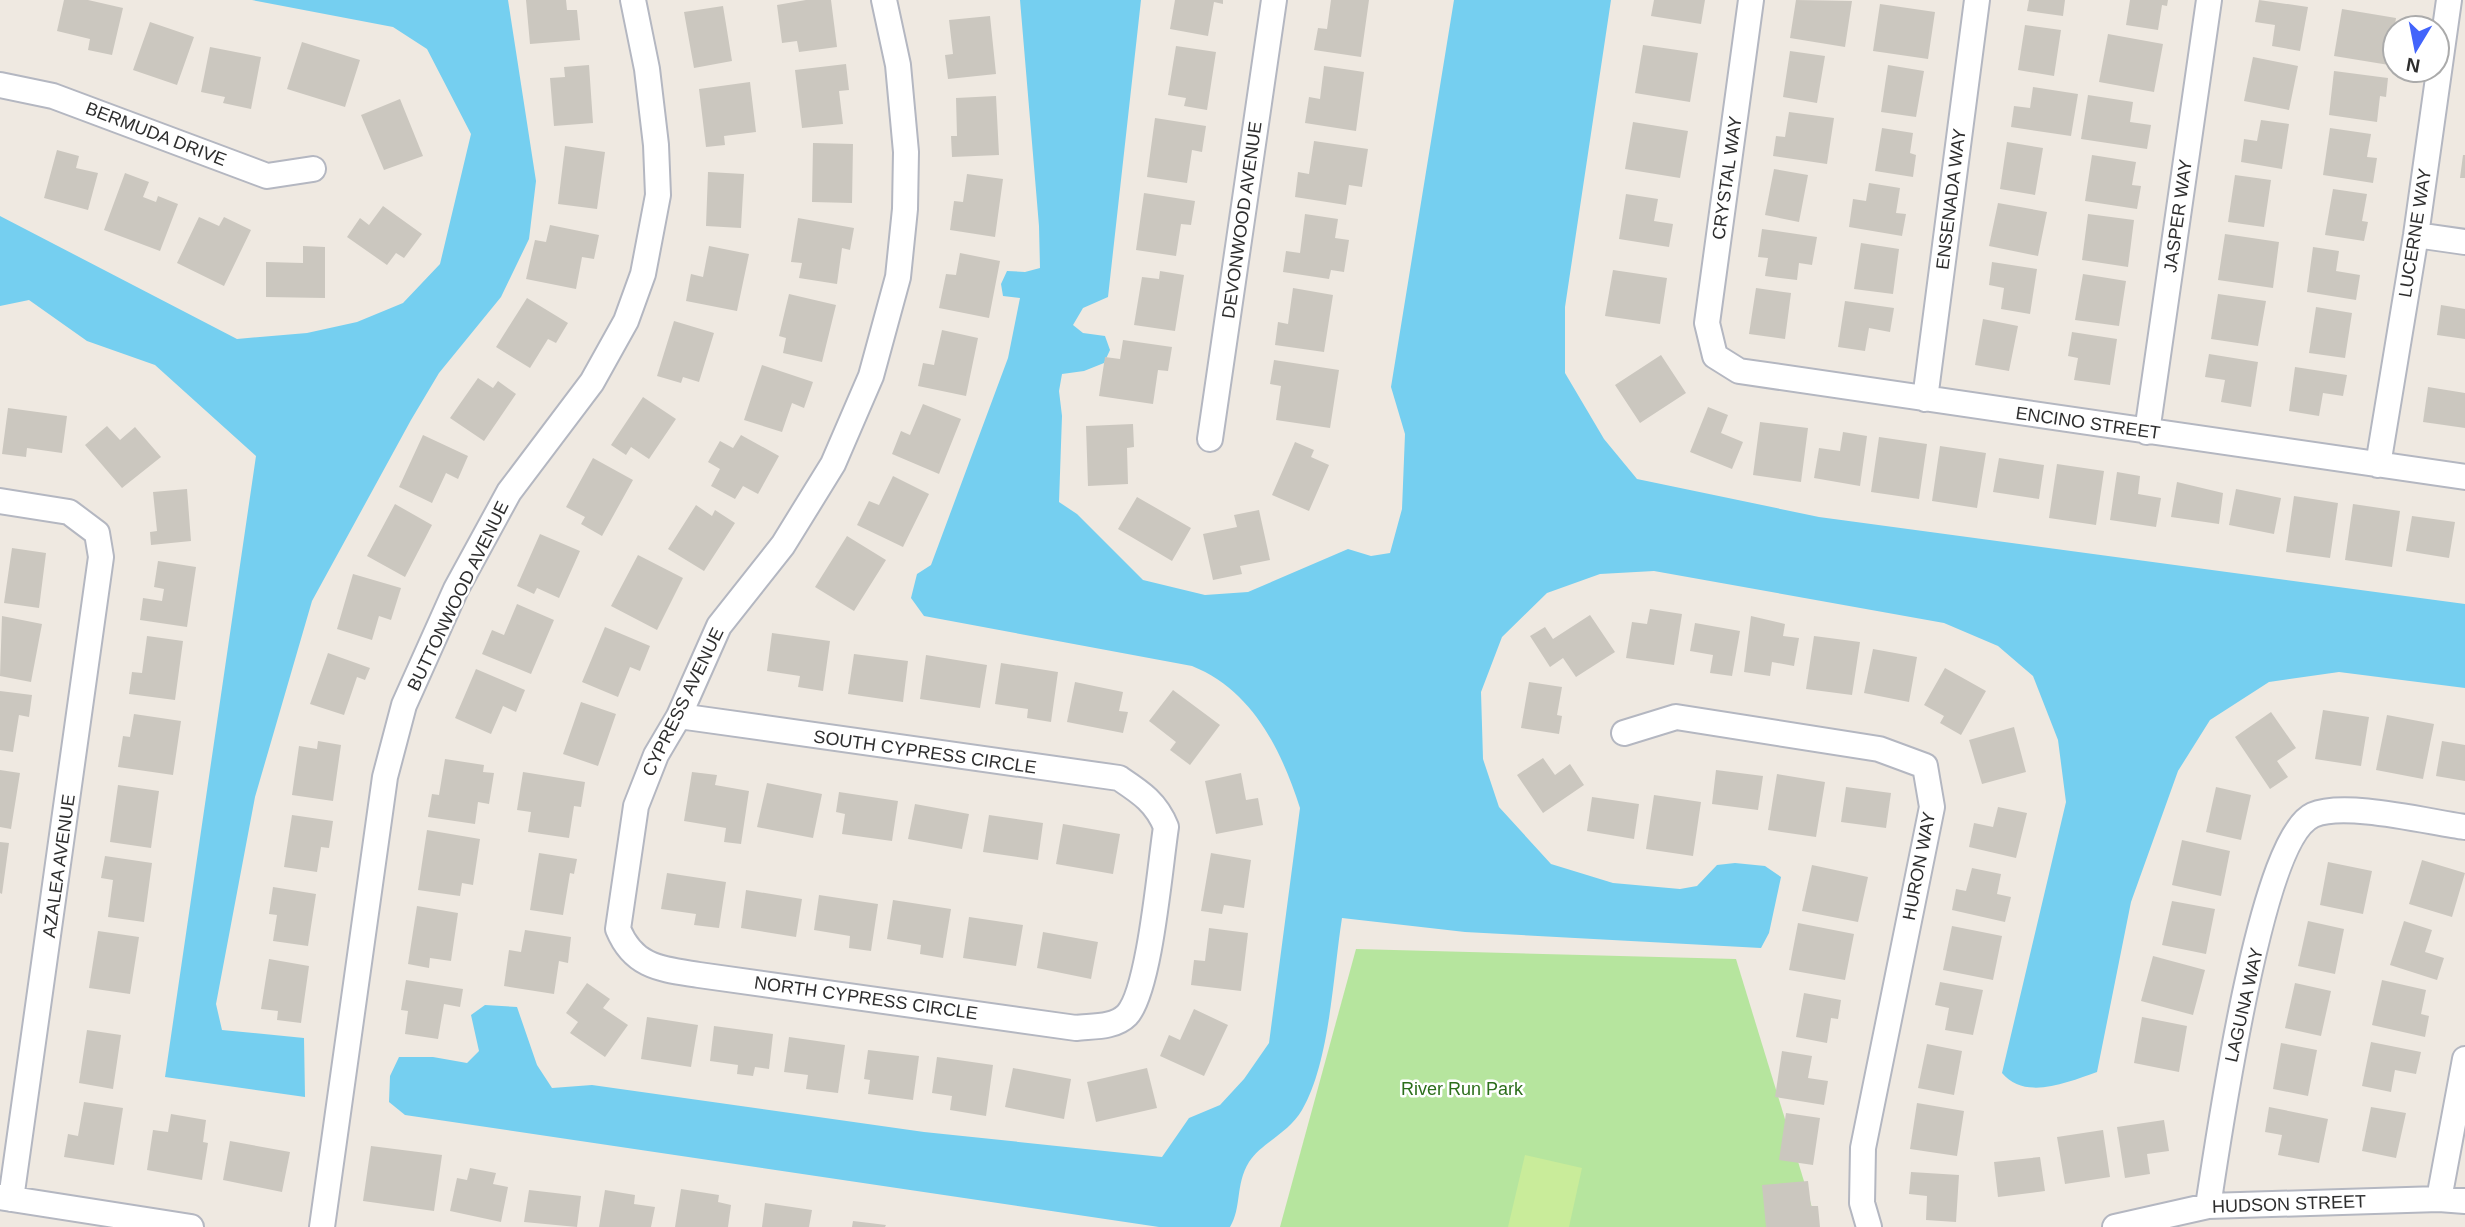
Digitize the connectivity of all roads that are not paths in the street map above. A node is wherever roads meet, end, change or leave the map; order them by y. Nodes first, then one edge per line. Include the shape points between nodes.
1 (632, 0) edge
2 (884, 0) edge
3 (1274, 0) edge
4 (1751, 0) edge
5 (1977, 0) edge
6 (2209, 0) edge
7 (2454, 8) edge
8 (0, 85) edge
9 (313, 169) dead end
10 (2416, 235) junction
11 (2465, 242) edge
12 (1715, 356) joint
13 (1925, 399) junction
14 (2147, 432) junction
15 (1210, 439) dead end
16 (2378, 465) junction
17 (2465, 477) edge
18 (0, 502) edge
19 (679, 716) junction
20 (1624, 733) dead end
21 (2465, 827) edge
22 (625, 946) joint
23 (1114, 1023) joint
24 (2465, 1059) edge
25 (6, 1198) edge
26 (2439, 1199) junction
27 (2465, 1201) edge
28 (2208, 1206) junction
29 (191, 1227) edge
30 (322, 1227) edge
31 (1869, 1227) edge
32 (2115, 1227) edge

1 - 30 street, BUTTONWOOD AVENUE via 647,69 657,157 658,194 643,274 626,321 592,382 509,492 456,589 404,705 385,777
2 - 19 street, CYPRESS AVENUE via 898,65 905,193 898,276 871,376 833,464 783,545 719,626
3 - 15 street, DEVONWOOD AVENUE
4 - 12 street, CRYSTAL WAY via 1707,323
5 - 13 street, ENSENADA WAY
6 - 14 street, JASPER WAY
7 - 10 street, LUCERNE WAY
8 - 9 street, BERMUDA DRIVE via 53,96 267,176
10 - 11 street
10 - 16 street, LUCERNE WAY
12 - 13 street, ENCINO STREET via 1739,371
13 - 14 street, ENCINO STREET
14 - 16 street, ENCINO STREET
16 - 17 street, ENCINO STREET
18 - 25 street, AZALEA AVENUE via 69,512 97,533 101,557
19 - 22 street, CYPRESS AVENUE via 656,755 636,806 618,929
19 - 23 street, SOUTH CYPRESS CIRCLE via 1119,778 1146,796 1166,827 1142,986 1127,1014
20 - 31 street, HURON WAY via 1676,717 1879,748 1925,766 1932,807 1863,1148 1862,1203
21 - 28 street, LAGUNA WAY via 2339,808 2310,816 2282,855 2227,1079
22 - 23 street, NORTH CYPRESS CIRCLE via 649,966 699,975 1076,1028
24 - 26 street
25 - 29 street
26 - 27 street, HUDSON STREET
26 - 28 street, HUDSON STREET
28 - 32 street, HUDSON STREET

